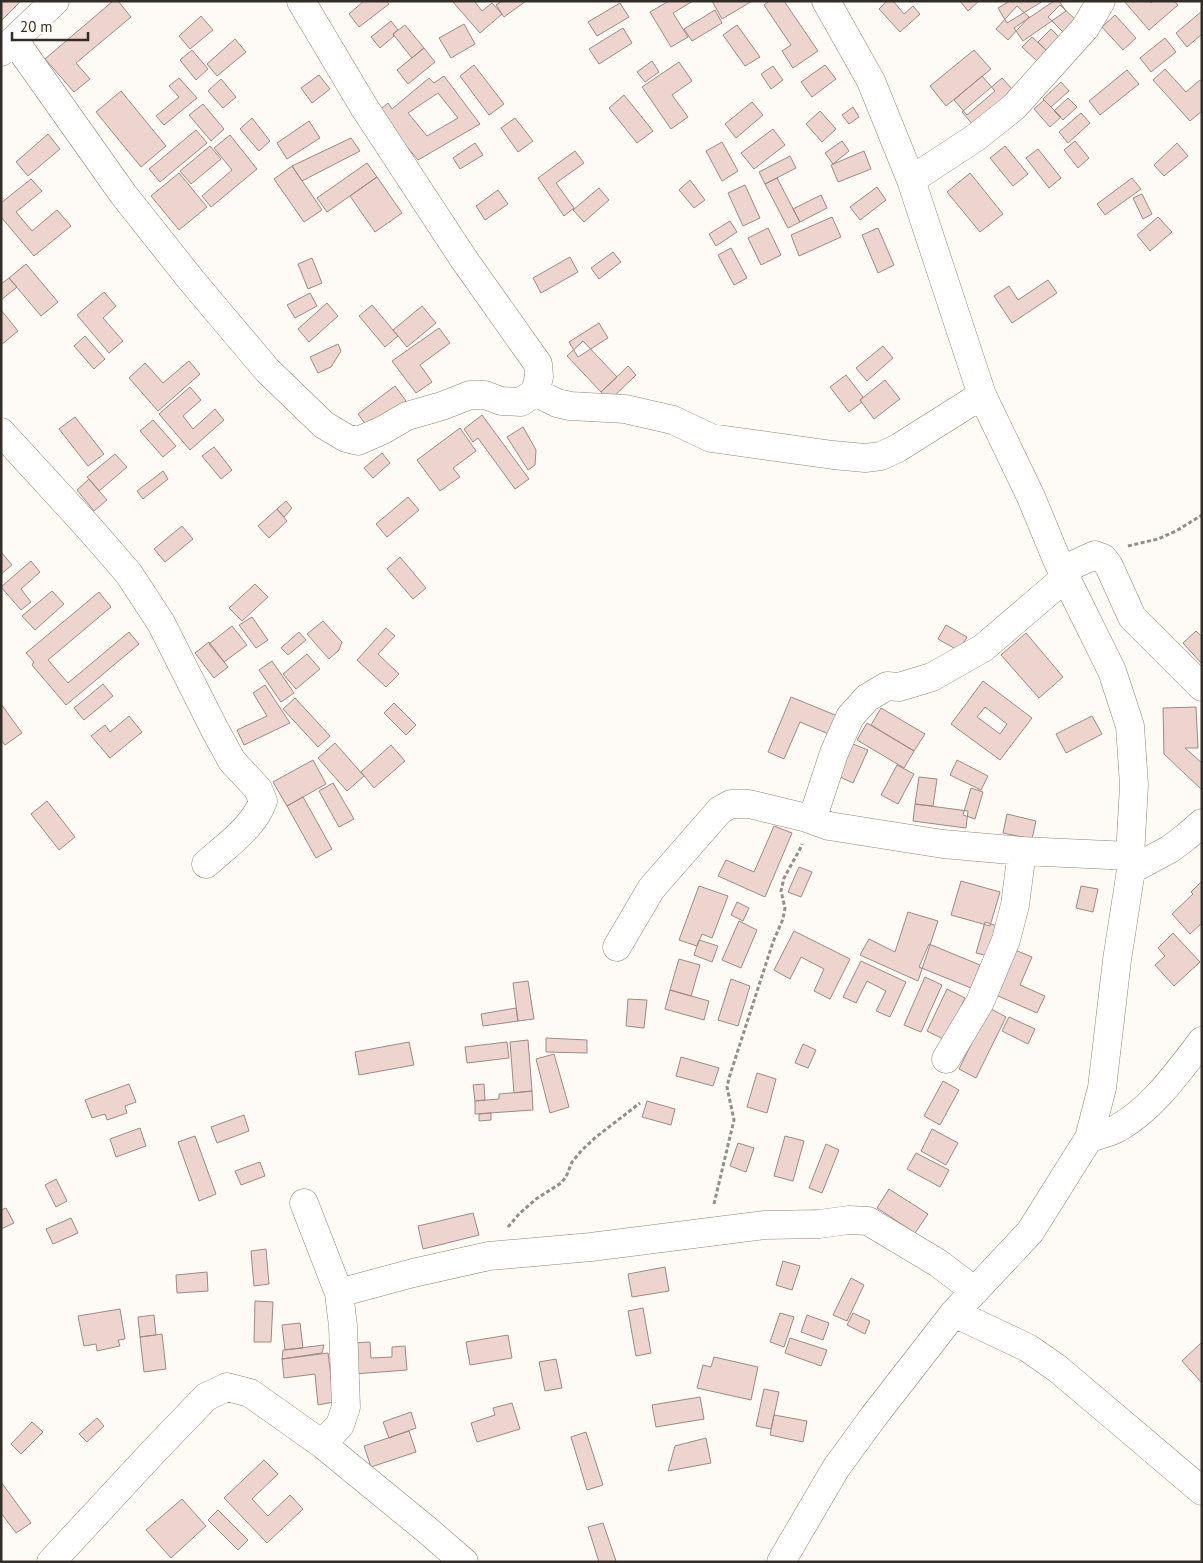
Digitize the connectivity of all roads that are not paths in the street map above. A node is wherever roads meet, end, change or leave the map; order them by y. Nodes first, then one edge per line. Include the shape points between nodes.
1 (55, 1) edge
2 (301, 1) edge
3 (826, 1) edge
4 (1101, 1) edge
5 (8, 46) edge
6 (911, 180) junction
7 (535, 392) junction
8 (982, 395) junction
9 (1, 432) edge
10 (1064, 574) junction
11 (1202, 687) edge
12 (810, 819) junction
13 (1202, 822) edge
14 (1022, 851) junction
15 (1130, 863) junction
16 (206, 864) dead end
17 (617, 947) dead end
18 (1202, 1041) edge
19 (946, 1059) dead end
20 (1089, 1138) junction
21 (304, 1203) dead end
22 (975, 1291) junction
23 (338, 1293) junction
24 (954, 1313) junction
25 (322, 1444) junction
26 (1202, 1491) edge
27 (51, 1562) edge
28 (464, 1562) edge
29 (781, 1562) edge

1 - 5 street
2 - 7 street via 374,123 538,364
3 - 6 street via 871,81
4 - 6 street via 1085,28 1014,107 975,138
5 - 7 street via 192,281 267,370 324,425 346,438 358,440 407,416 470,395 521,402
6 - 8 street
7 - 8 street via 570,406 625,409 673,420 711,438 865,458 881,456 898,448
8 - 10 street
9 - 16 street via 129,574 161,623 232,761 258,789 264,801 246,827
10 - 11 street via 1096,555 1102,558 1132,617
10 - 12 street via 983,648 932,677 899,687 887,686 867,698 850,717
10 - 15 street via 1112,671 1130,726 1134,785
12 - 14 street via 829,826 943,844
12 - 17 street via 749,804 731,804 720,810 651,889
13 - 15 street via 1170,849
14 - 15 street
14 - 19 street via 1015,905 1006,940 980,1002
15 - 20 street via 1102,1088
18 - 20 street via 1170,1082 1139,1114 1117,1129
20 - 22 street via 1030,1232
21 - 23 street
22 - 23 street via 868,1221 849,1220 765,1225 489,1256
22 - 24 street
23 - 25 street via 343,1326 346,1408 340,1425
24 - 26 street via 1028,1348 1058,1369
24 - 29 street via 836,1468
25 - 27 street via 250,1393 227,1387 206,1398
25 - 28 street

